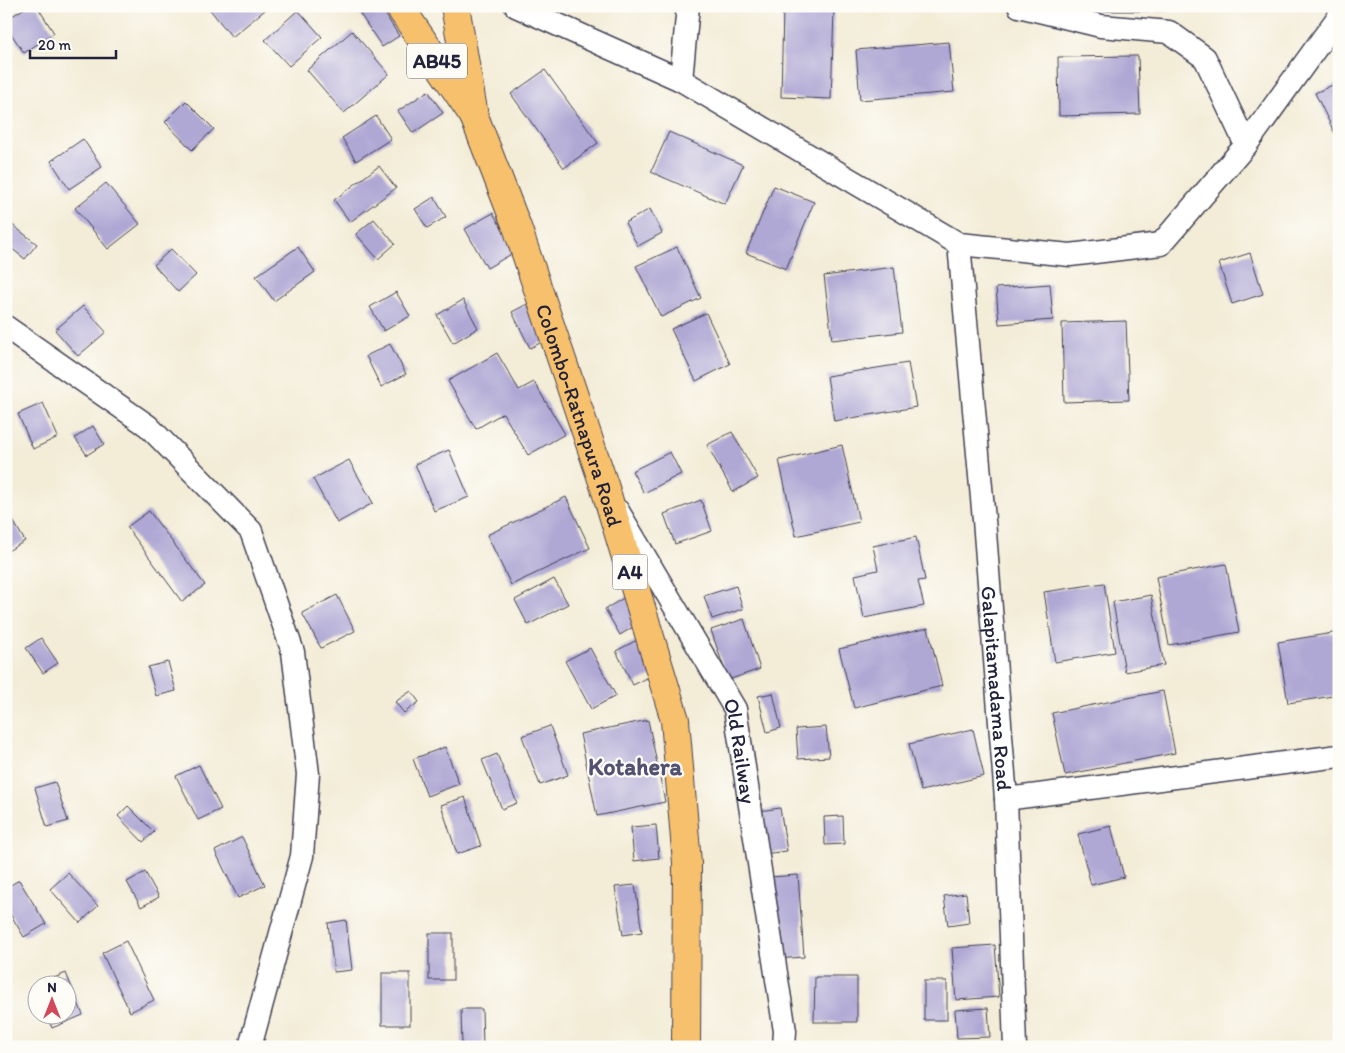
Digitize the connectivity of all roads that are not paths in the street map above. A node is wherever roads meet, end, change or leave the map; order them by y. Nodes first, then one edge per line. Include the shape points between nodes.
1 (399, 6) edge
2 (455, 6) edge
3 (516, 6) edge
4 (688, 6) edge
5 (1019, 6) edge
6 (1339, 16) edge
7 (681, 80) junction
8 (474, 116) junction
9 (1246, 145) junction
10 (959, 244) junction
11 (6, 327) edge
12 (605, 488) junction
13 (1339, 756) edge
14 (1006, 799) junction
15 (250, 1047) edge
16 (686, 1047) edge
17 (784, 1047) edge
18 (1015, 1047) edge

1 - 8 main road, AB45
2 - 8 main road, A4
3 - 7 street
4 - 7 street
5 - 9 street via 1101,26 1169,32 1205,58
6 - 9 street
7 - 10 street
8 - 12 main road, Colombo-Ratnapura Road / A4 via 517,227
9 - 10 street via 1161,244 1070,255
10 - 14 street, Galapitamadama Road
11 - 15 street via 148,426 251,531 293,652 308,774 302,856
12 - 16 main road, Colombo-Ratnapura Road / A4 via 675,720 687,863
12 - 17 street, Old Railway via 735,709 785,1031
13 - 14 street, Galapitamadama Road
14 - 18 street

